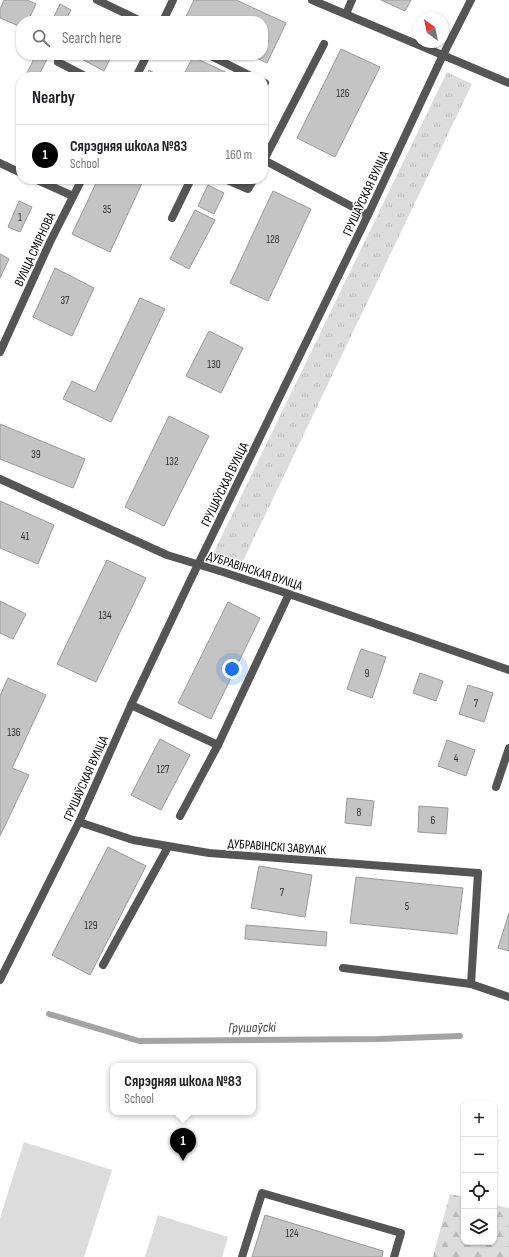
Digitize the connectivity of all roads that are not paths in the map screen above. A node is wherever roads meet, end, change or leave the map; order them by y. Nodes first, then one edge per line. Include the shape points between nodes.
1 (97, 0) edge
2 (173, 0) edge
3 (312, 0) edge
4 (352, 0) edge
5 (471, 0) edge
6 (346, 14) junction
7 (131, 16) edge
8 (165, 16) edge
9 (324, 44) dead end
10 (443, 55) junction
11 (144, 60) edge
12 (219, 60) edge
13 (58, 62) dead end
14 (77, 72) edge
15 (138, 72) edge
16 (243, 72) edge
17 (509, 83) edge
18 (268, 151) edge
19 (0, 163) edge
20 (268, 164) edge
21 (16, 171) edge
22 (46, 184) edge
23 (79, 184) edge
24 (189, 184) edge
25 (237, 184) edge
26 (251, 184) edge
27 (73, 196) junction
28 (368, 215) junction
29 (172, 218) dead end
30 (0, 352) edge
31 (0, 479) edge
32 (198, 564) junction
33 (289, 594) junction
34 (509, 670) edge
35 (131, 705) junction
36 (218, 745) junction
37 (509, 748) edge
38 (496, 788) dead end
39 (180, 816) dead end
40 (79, 822) junction
41 (168, 847) junction
42 (103, 965) dead end
43 (343, 968) dead end
44 (0, 980) edge
45 (471, 984) junction
46 (509, 997) edge
47 (242, 1257) edge
48 (394, 1257) edge

1 - 7 street
2 - 8 street
3 - 6 street
4 - 6 street
5 - 10 street, ГРУШАЎСКАЯ ВУЛІЦА
6 - 10 street
9 - 18 street
10 - 17 street
10 - 28 street, ГРУШАЎСКАЯ ВУЛІЦА
11 - 15 street
12 - 16 street
13 - 14 street
19 - 21 street
20 - 28 street
22 - 27 street
23 - 27 street, ВУЛІЦА СМІРНОВА
24 - 29 street
25 - 26 street via 248,189
27 - 30 street, ВУЛІЦА СМІРНОВА
28 - 32 street, ГРУШАЎСКАЯ ВУЛІЦА
31 - 32 street, ДУБРАВІНСКАЯ ВУЛІЦА via 167,555
32 - 33 street, ДУБРАВІНСКАЯ ВУЛІЦА
32 - 35 street, ГРУШАЎСКАЯ ВУЛІЦА
33 - 34 street, ДУБРАВІНСКАЯ ВУЛІЦА
33 - 36 street
35 - 36 street
35 - 40 street, ГРУШАЎСКАЯ ВУЛІЦА
36 - 39 street
37 - 38 street
40 - 41 street, ДУБРАВІНСКІ ЗАВУЛАК via 133,840
40 - 44 street, ГРУШАЎСКАЯ ВУЛІЦА
41 - 42 street
41 - 45 street, ДУБРАВІНСКІ ЗАВУЛАК via 209,853 478,873
43 - 45 street
45 - 46 street
47 - 48 street via 262,1193 402,1233

